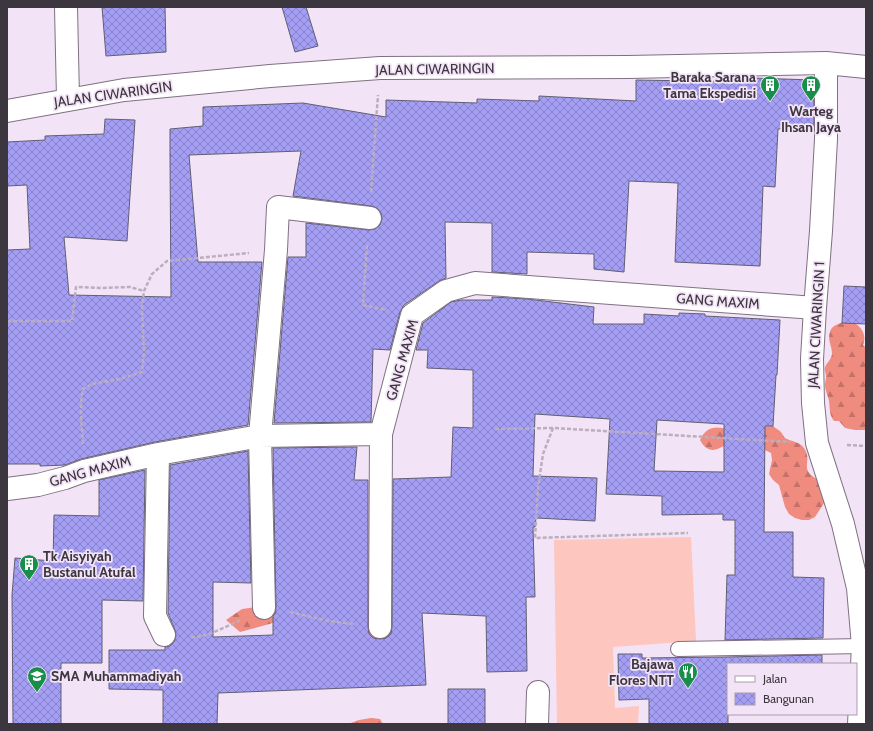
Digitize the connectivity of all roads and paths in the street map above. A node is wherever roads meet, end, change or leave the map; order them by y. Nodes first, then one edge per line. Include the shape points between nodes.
1 (66, 7) edge
2 (826, 63) junction
3 (866, 67) edge
4 (68, 99) junction
5 (7, 111) edge
6 (370, 218) dead end
7 (276, 250) junction
8 (144, 291) junction
9 (815, 308) junction
10 (7, 321) edge
11 (553, 428) junction
12 (495, 430) dead end
13 (381, 434) junction
14 (260, 436) junction
15 (817, 443) junction
16 (158, 454) junction
17 (84, 471) junction
18 (7, 489) edge
19 (688, 533) dead end
20 (264, 608) dead end
21 (380, 627) dead end
22 (164, 635) dead end
23 (863, 646) junction
24 (678, 648) dead end
25 (538, 692) dead end
26 (537, 724) edge
27 (859, 724) edge

1 - 4 street
2 - 3 street, JALAN CIWARINGIN
2 - 4 street, JALAN CIWARINGIN via 380,68 164,86
2 - 9 street, JALAN CIWARINGIN 1 via 826,139
4 - 5 street, JALAN CIWARINGIN
6 - 7 street via 278,207
7 - 8 path via 167,260 152,274
7 - 14 street
8 - 10 path via 130,287 76,287 72,322
8 - 17 path via 142,372 92,384 83,389 80,407
9 - 13 street, GANG MAXIM via 475,283 446,291 412,315
9 - 15 street, JALAN CIWARINGIN 1 via 812,359
11 - 12 path
11 - 15 path
11 - 19 path via 543,454 535,538
13 - 14 street, GANG MAXIM
13 - 21 street
14 - 16 street, GANG MAXIM
14 - 20 street
15 - 23 street, JALAN CIWARINGIN 1 via 843,524 858,588
16 - 17 street, GANG MAXIM
16 - 22 street via 155,616
17 - 18 street, GANG MAXIM via 38,485
23 - 24 lane
23 - 27 street, JALAN CIWARINGIN 1
25 - 26 street

